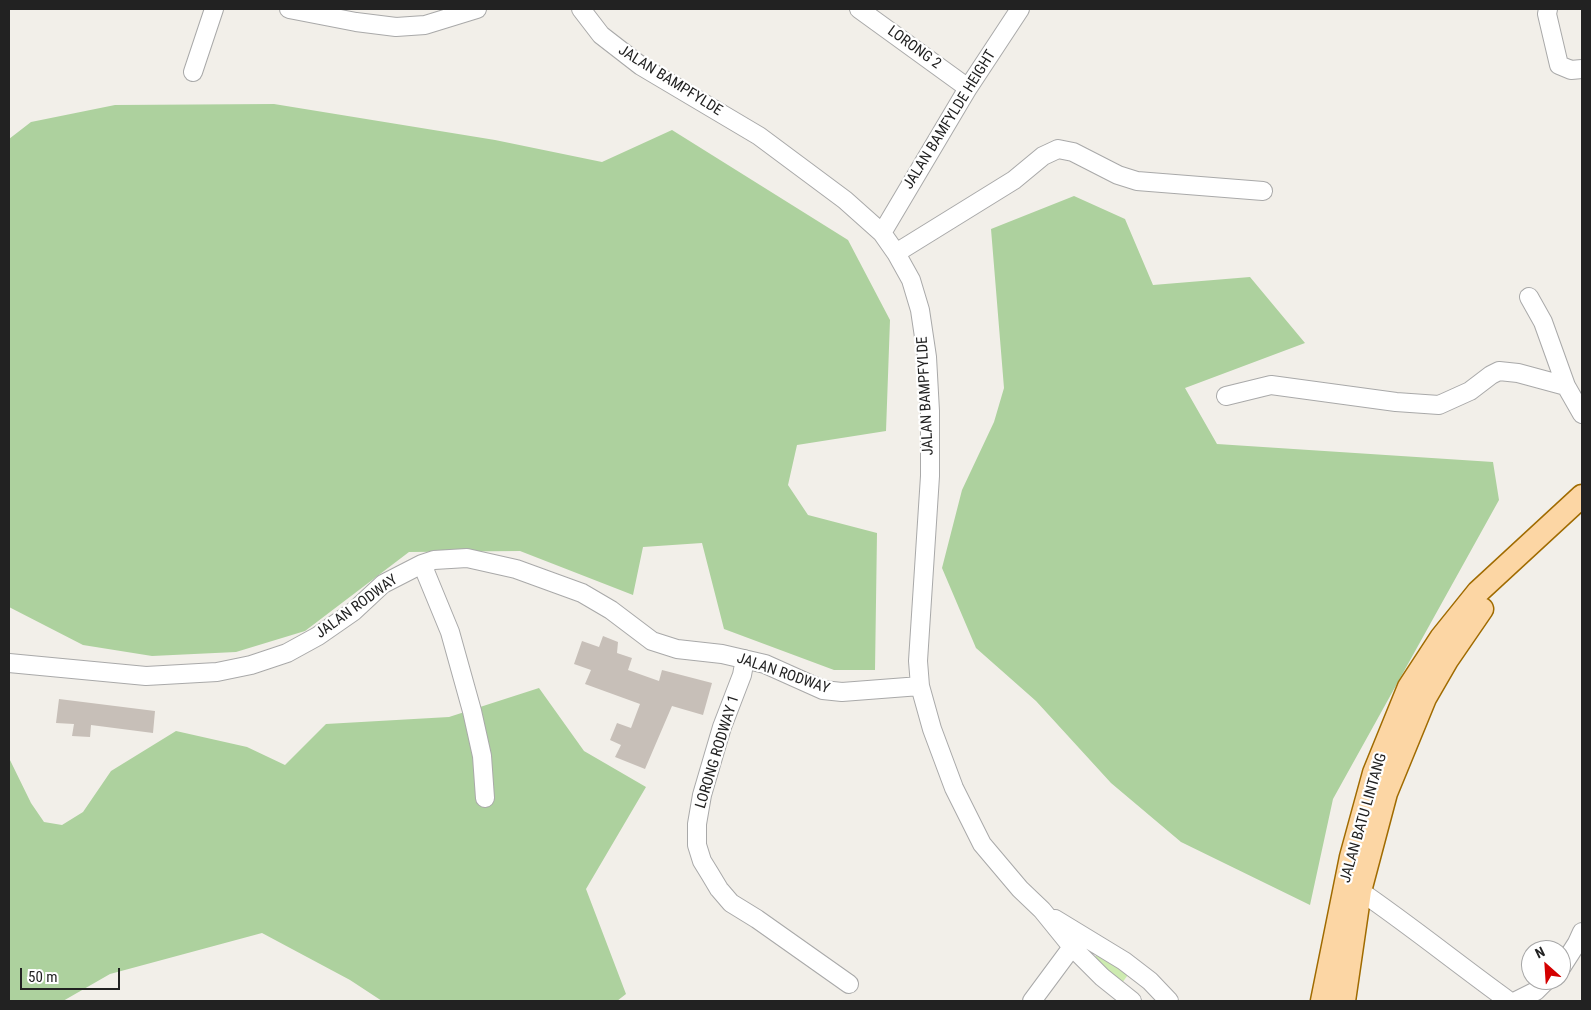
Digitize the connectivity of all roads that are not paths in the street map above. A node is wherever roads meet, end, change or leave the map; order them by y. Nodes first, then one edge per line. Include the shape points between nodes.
1 (214, 9) edge
2 (289, 9) edge
3 (476, 9) edge
4 (581, 9) edge
5 (859, 9) edge
6 (1020, 9) edge
7 (1548, 9) edge
8 (1582, 69) edge
9 (193, 72) dead end
10 (968, 88) junction
11 (1263, 191) dead end
12 (882, 233) junction
13 (896, 253) junction
14 (1529, 297) dead end
15 (1566, 386) junction
16 (1226, 396) dead end
17 (1582, 414) edge
18 (1582, 496) edge
19 (1582, 514) edge
20 (422, 564) junction
21 (745, 659) junction
22 (9, 663) edge
23 (920, 686) junction
24 (485, 798) dead end
25 (1360, 891) junction
26 (1042, 910) junction
27 (1582, 932) edge
28 (1072, 946) junction
29 (1571, 951) edge
30 (1150, 981) junction
31 (848, 984) dead end
32 (1537, 990) edge
33 (1032, 1001) edge
34 (1132, 1001) edge
35 (1169, 1001) edge
36 (1322, 1001) edge
37 (1344, 1001) edge
38 (1508, 1001) edge
39 (1516, 1001) edge

1 - 9 street
2 - 3 street via 396,27 425,25
4 - 12 street, JALAN BAMPFYLDE via 601,35 641,66 759,136 845,200
5 - 10 street, LORONG 2
6 - 10 street, JALAN BAMFYLDE HEIGHT
7 - 8 street via 1559,65 1572,70
10 - 12 street, JALAN BAMFYLDE HEIGHT
11 - 13 street via 1137,181 1073,152 1058,150 1043,156 1014,180
12 - 13 street, JALAN BAMPFYLDE
13 - 23 street, JALAN BAMPFYLDE via 911,280 920,310 930,411 930,476 918,661
14 - 15 street via 1543,322
15 - 16 street via 1499,371 1470,391 1439,405 1271,385
15 - 17 street
18 - 36 main road, JALAN BATU LINTANG via 1478,592 1441,638 1409,687 1374,773 1351,857
19 - 25 main road, JALAN BATU LINTANG via 1511,578 1478,614 1425,698 1386,793
20 - 21 street, JALAN RODWAY via 467,558 516,569 582,593 652,641 677,649
20 - 22 street, JALAN RODWAY via 384,584 354,611 318,636 286,653 252,665 217,672 146,676
20 - 24 street via 450,632 472,711 482,756
21 - 23 street, JALAN RODWAY via 765,664 823,690 842,692
21 - 31 street, LORONG RODWAY 1 via 702,794 696,845 702,861 731,903
23 - 26 street, JALAN BAMPFYLDE via 954,788 982,844
25 - 37 main road, JALAN BATU LINTANG
25 - 38 street
26 - 28 street, JALAN BAMPFYLDE
26 - 30 street, JALAN BAMPFYLDE
27 - 29 street
28 - 33 street
28 - 34 street, JALAN BAMPFYLDE
30 - 34 street via 1140,979 1134,984
30 - 35 street, JALAN BAMPFYLDE
32 - 39 street

